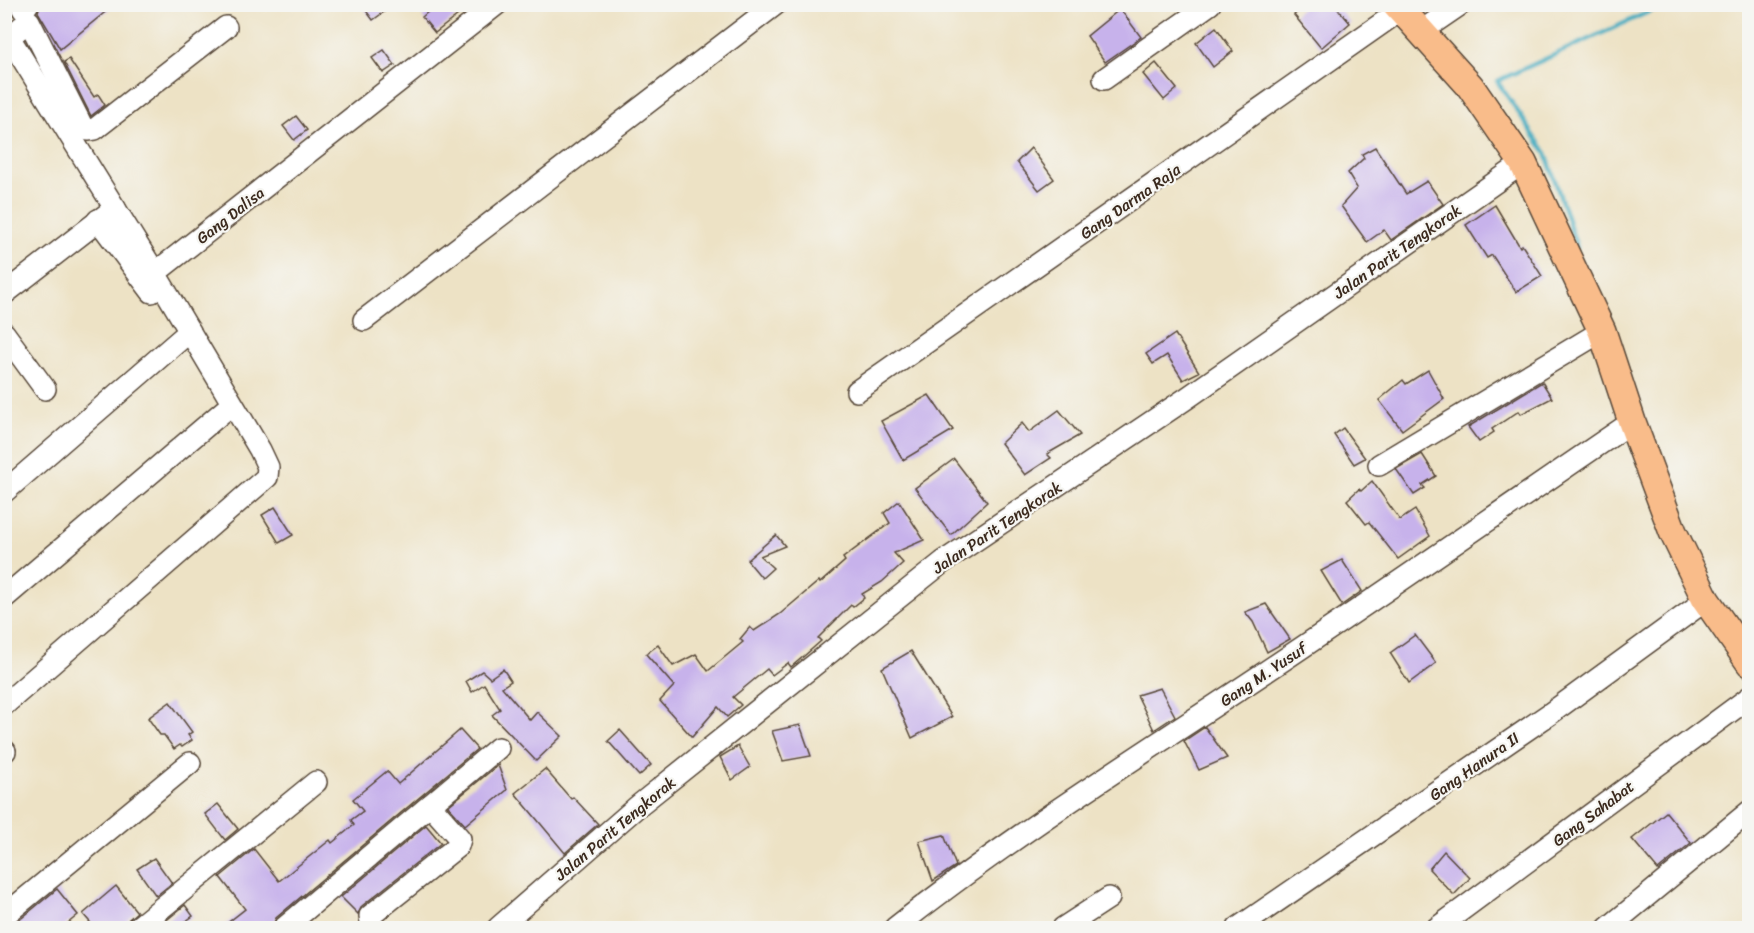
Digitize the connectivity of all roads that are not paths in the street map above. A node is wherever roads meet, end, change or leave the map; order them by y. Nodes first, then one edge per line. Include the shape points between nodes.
1 (497, 4) edge
2 (776, 4) edge
3 (1210, 4) edge
4 (1461, 4) edge
5 (1399, 7) edge
6 (25, 10) edge
7 (226, 27) dead end
8 (1419, 32) junction
9 (7, 39) edge
10 (1104, 79) dead end
11 (1523, 163) junction
12 (107, 214) junction
13 (155, 273) junction
14 (4, 294) edge
15 (154, 295) dead end
16 (364, 320) dead end
17 (190, 331) junction
18 (1602, 331) junction
19 (4, 333) edge
20 (45, 389) dead end
21 (857, 391) dead end
22 (232, 404) junction
23 (1632, 422) junction
24 (1379, 465) dead end
25 (4, 492) edge
26 (4, 598) edge
27 (1707, 600) junction
28 (1749, 663) edge
29 (1749, 697) edge
30 (4, 705) edge
31 (498, 748) dead end
32 (190, 763) dead end
33 (316, 782) dead end
34 (430, 805) junction
35 (1749, 811) edge
36 (1109, 898) dead end
37 (4, 916) edge
38 (138, 928) edge
39 (284, 928) edge
40 (372, 928) edge
41 (498, 928) edge
42 (895, 928) edge
43 (1063, 928) edge
44 (1238, 928) edge
45 (1437, 928) edge
46 (1608, 928) edge

1 - 13 street, Gang Dalisa
2 - 16 street
3 - 10 street
4 - 8 street
5 - 8 main road
5 - 21 street, Gang Darma Raja
6 - 7 street via 83,128 88,130 95,129
6 - 9 street
8 - 11 main road via 1470,86
9 - 12 street
11 - 18 main road
11 - 41 street, Jalan Parit Tengkorak via 1187,398 943,562 638,806
12 - 13 street
12 - 14 street
12 - 15 street
13 - 17 street
17 - 22 street
17 - 25 street
18 - 23 main road
18 - 24 street
19 - 20 street
22 - 26 street
22 - 30 street via 260,450 268,467 267,477
23 - 27 main road via 1673,532
23 - 42 street, Gang M. Yusuf via 1361,609 1092,787
27 - 28 main road
27 - 44 street, Gang Hanura II via 1551,713
29 - 45 street, Gang Sahabat
31 - 34 street
32 - 37 street
33 - 38 street
34 - 39 street
34 - 40 street via 460,843 370,916
35 - 46 street
36 - 43 street

